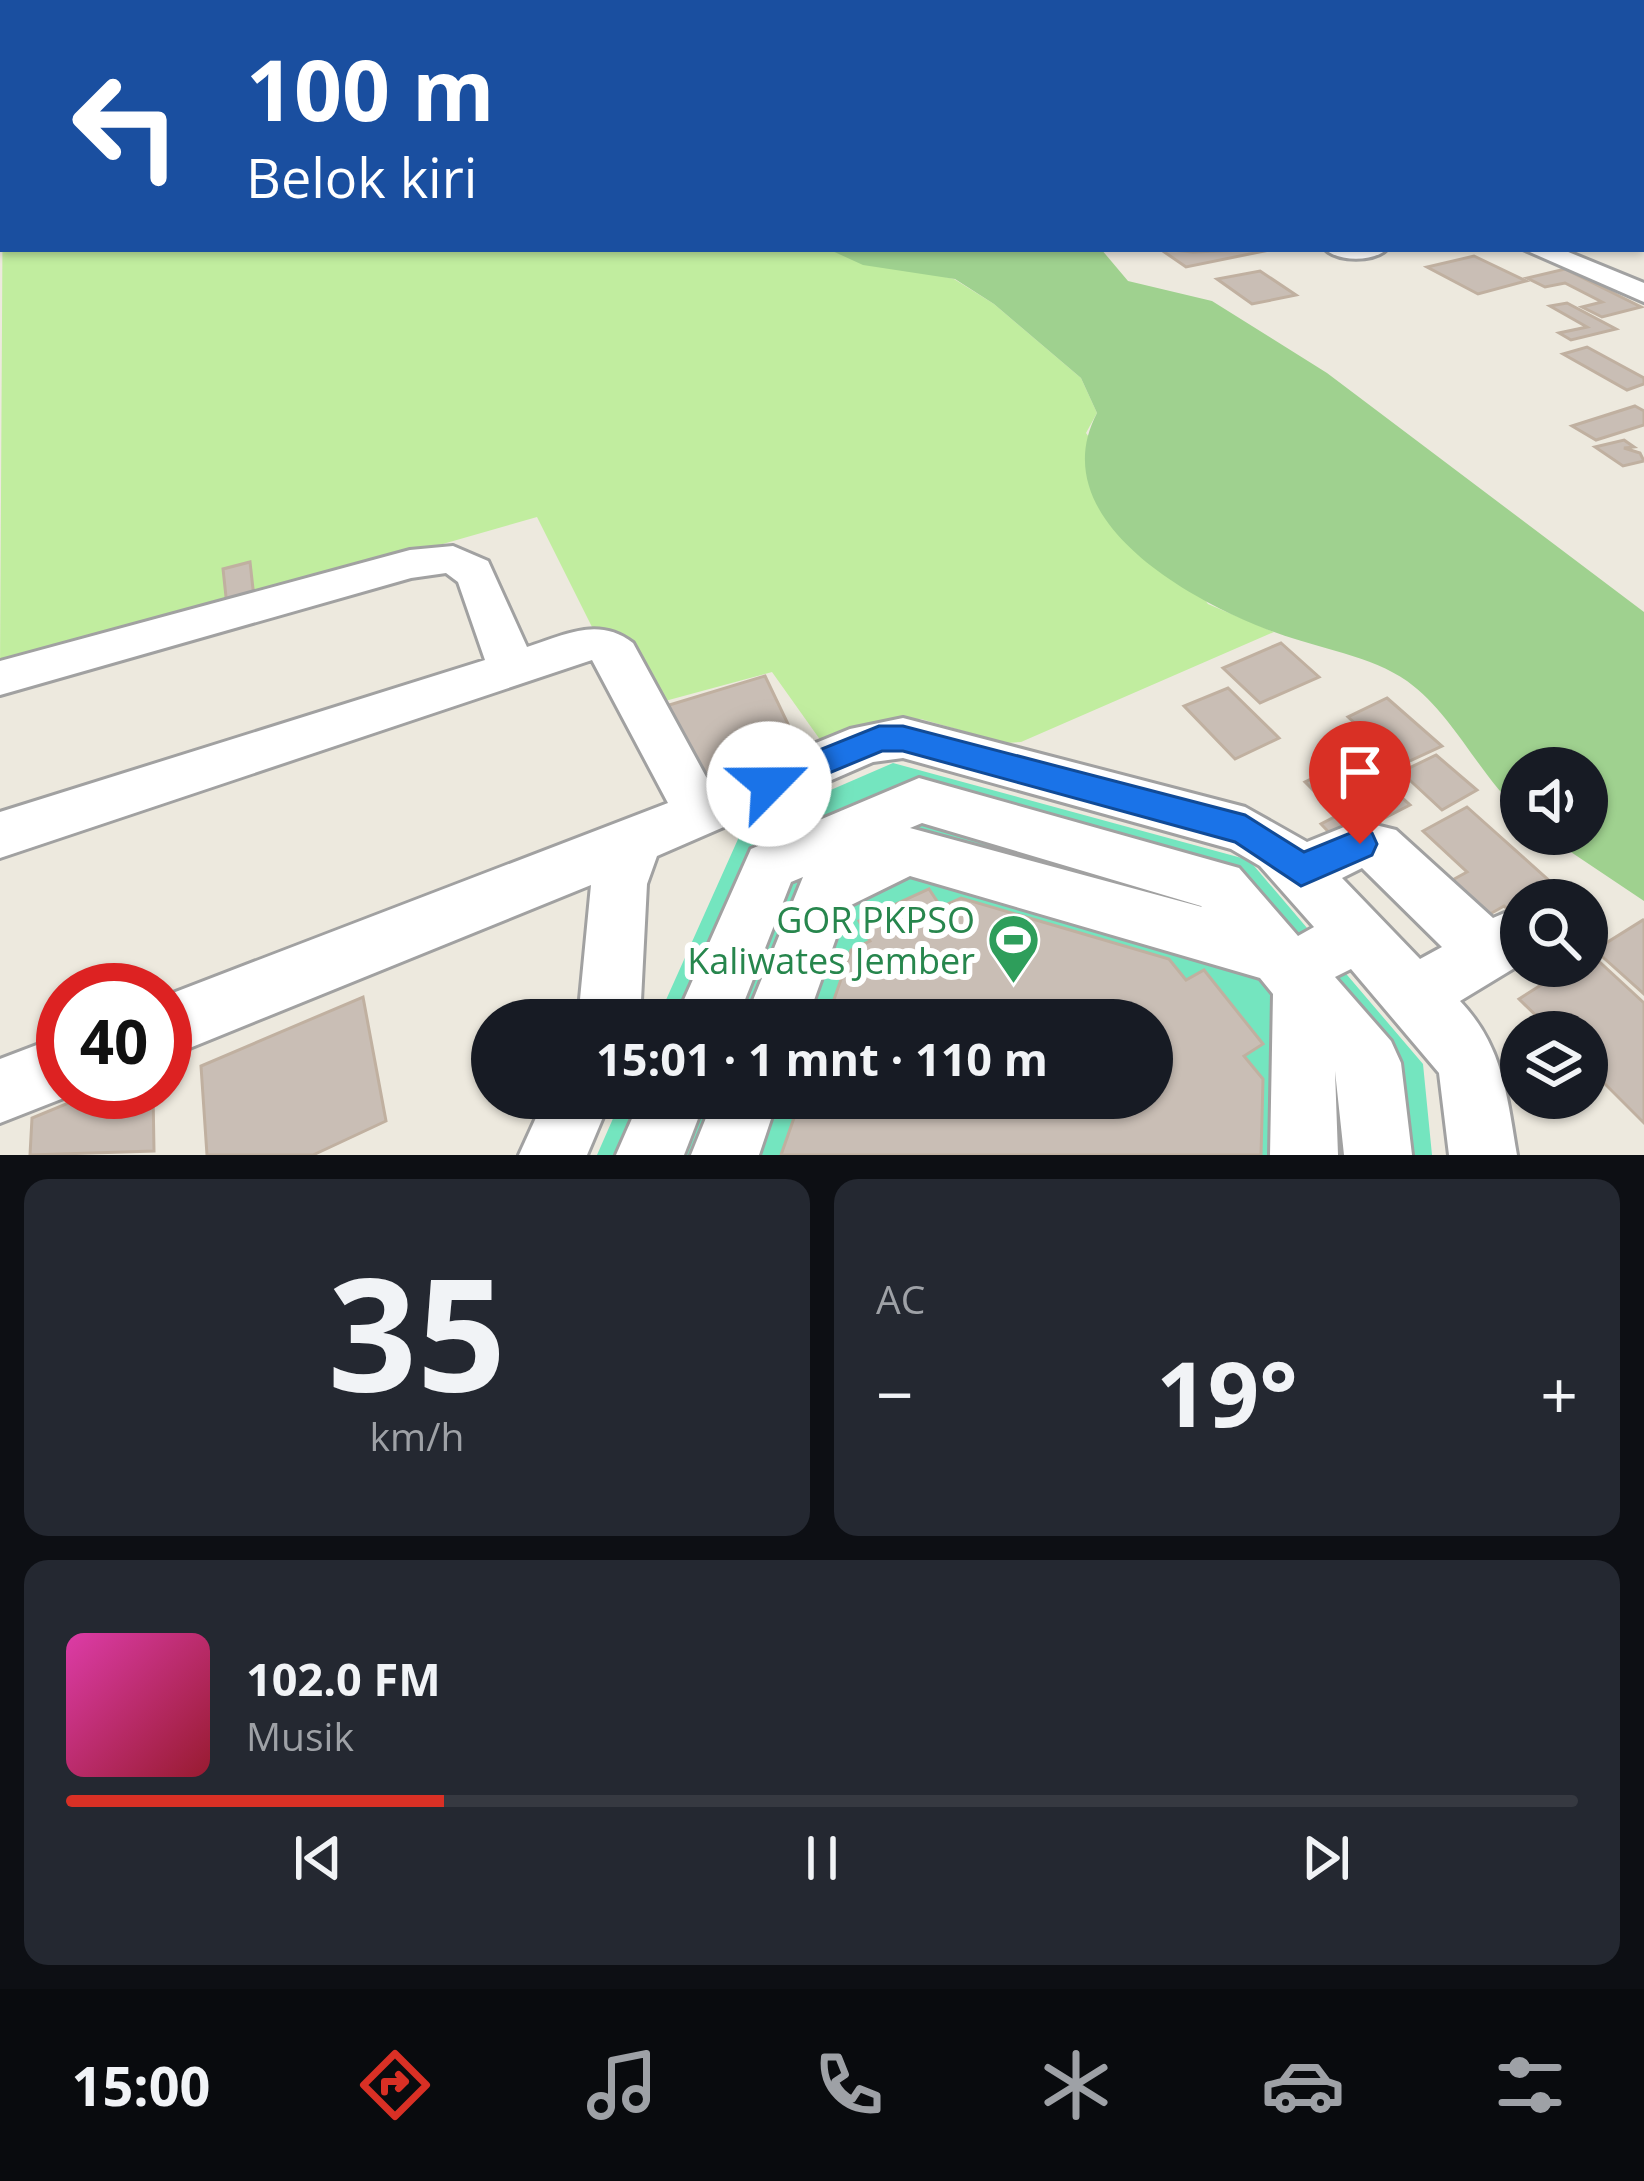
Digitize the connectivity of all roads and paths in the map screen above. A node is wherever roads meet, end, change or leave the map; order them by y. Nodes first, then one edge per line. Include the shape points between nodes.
1 (1544, 252) edge
2 (1644, 293) edge
3 (512, 668) junction
4 (0, 679) edge
5 (804, 770) junction
6 (699, 814) junction
7 (0, 835) edge
8 (635, 841) junction
9 (856, 850) junction
10 (1301, 871) junction
11 (1359, 934) junction
12 (1500, 939) edge
13 (1500, 944) edge
14 (1291, 970) junction
15 (1414, 995) junction
16 (611, 999) edge
17 (715, 999) edge
18 (784, 999) edge
19 (192, 1016) edge
20 (36, 1077) edge
21 (0, 1091) edge
22 (569, 1119) edge
23 (665, 1119) edge
24 (738, 1119) edge
25 (553, 1155) edge
26 (650, 1155) edge
27 (725, 1155) edge
28 (1304, 1155) edge
29 (1378, 1155) edge
30 (1483, 1155) edge

1 - 2 street
3 - 4 street via 477,578 451,560
3 - 6 street via 591,643 610,647
3 - 7 street
5 - 6 street
5 - 9 street
5 - 10 street via 879,739 903,738 1245,830
6 - 8 street
8 - 16 street via 619,884
8 - 19 street
9 - 14 street via 920,800 1222,890
9 - 17 street via 770,866
9 - 18 street via 825,890
10 - 11 street
10 - 12 street via 1360,844 1377,847
11 - 14 street
11 - 15 street
13 - 15 street
14 - 28 street
14 - 29 street via 1372,1068
15 - 30 street via 1470,1065
20 - 21 street
22 - 25 street
23 - 26 street
24 - 27 street

